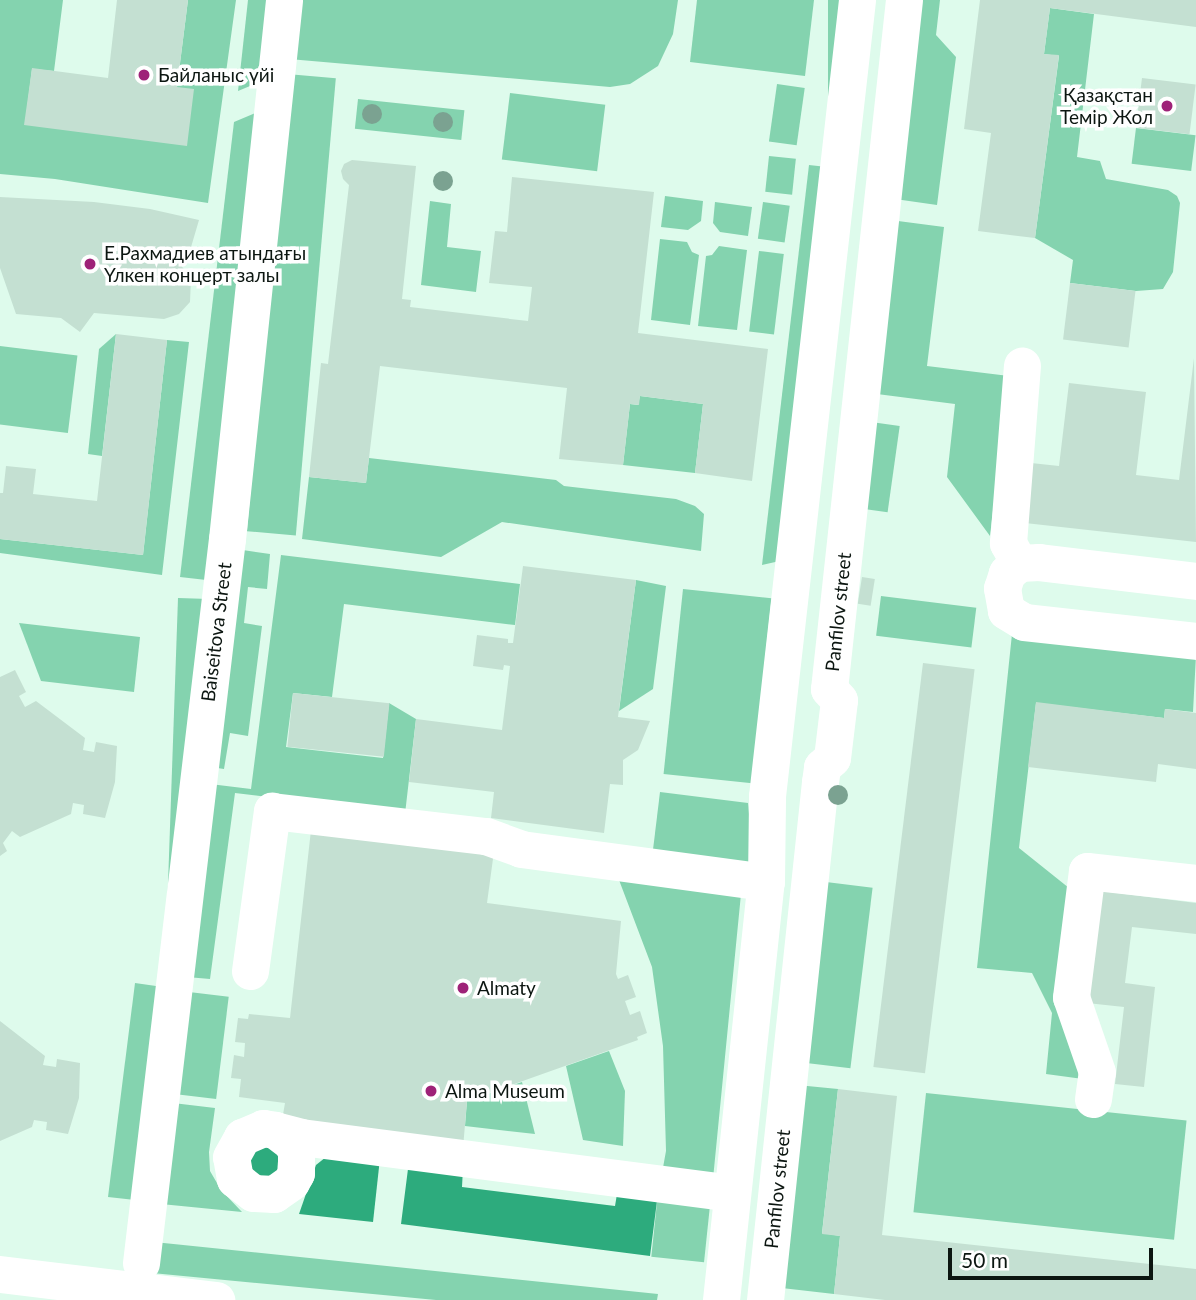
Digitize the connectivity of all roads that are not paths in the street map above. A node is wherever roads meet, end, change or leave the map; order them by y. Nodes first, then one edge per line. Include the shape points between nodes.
1 (284, 0) edge
2 (857, 0) edge
3 (904, 0) edge
4 (1022, 366) dead end
5 (1019, 563) junction
6 (1196, 581) edge
7 (1196, 641) edge
8 (766, 882) junction
9 (1196, 883) edge
10 (250, 971) dead end
11 (1093, 1099) dead end
12 (275, 1130) junction
13 (338, 1142) junction
14 (296, 1173) junction
15 (731, 1193) junction
16 (141, 1263) dead end
17 (0, 1274) edge
18 (216, 1300) edge
19 (721, 1300) edge
20 (765, 1300) edge

1 - 16 street, Baiseitova Street via 227,539
2 - 8 street via 767,796
3 - 20 street, Panfilov street via 829,690 839,700 832,758 822,767 820,782
4 - 5 street via 1008,542
5 - 6 street
5 - 7 street via 1007,573 1002,588 1006,611 1024,622
8 - 10 street via 522,849 486,836 272,811
8 - 15 street
9 - 11 street via 1087,871 1072,997 1097,1072
12 - 13 street
12 - 14 street via 292,1143
12 - 14 street via 251,1130 242,1137 231,1157 235,1179 253,1193 264,1195 283,1189
13 - 14 street via 310,1148
13 - 15 street
15 - 19 street
17 - 18 street

